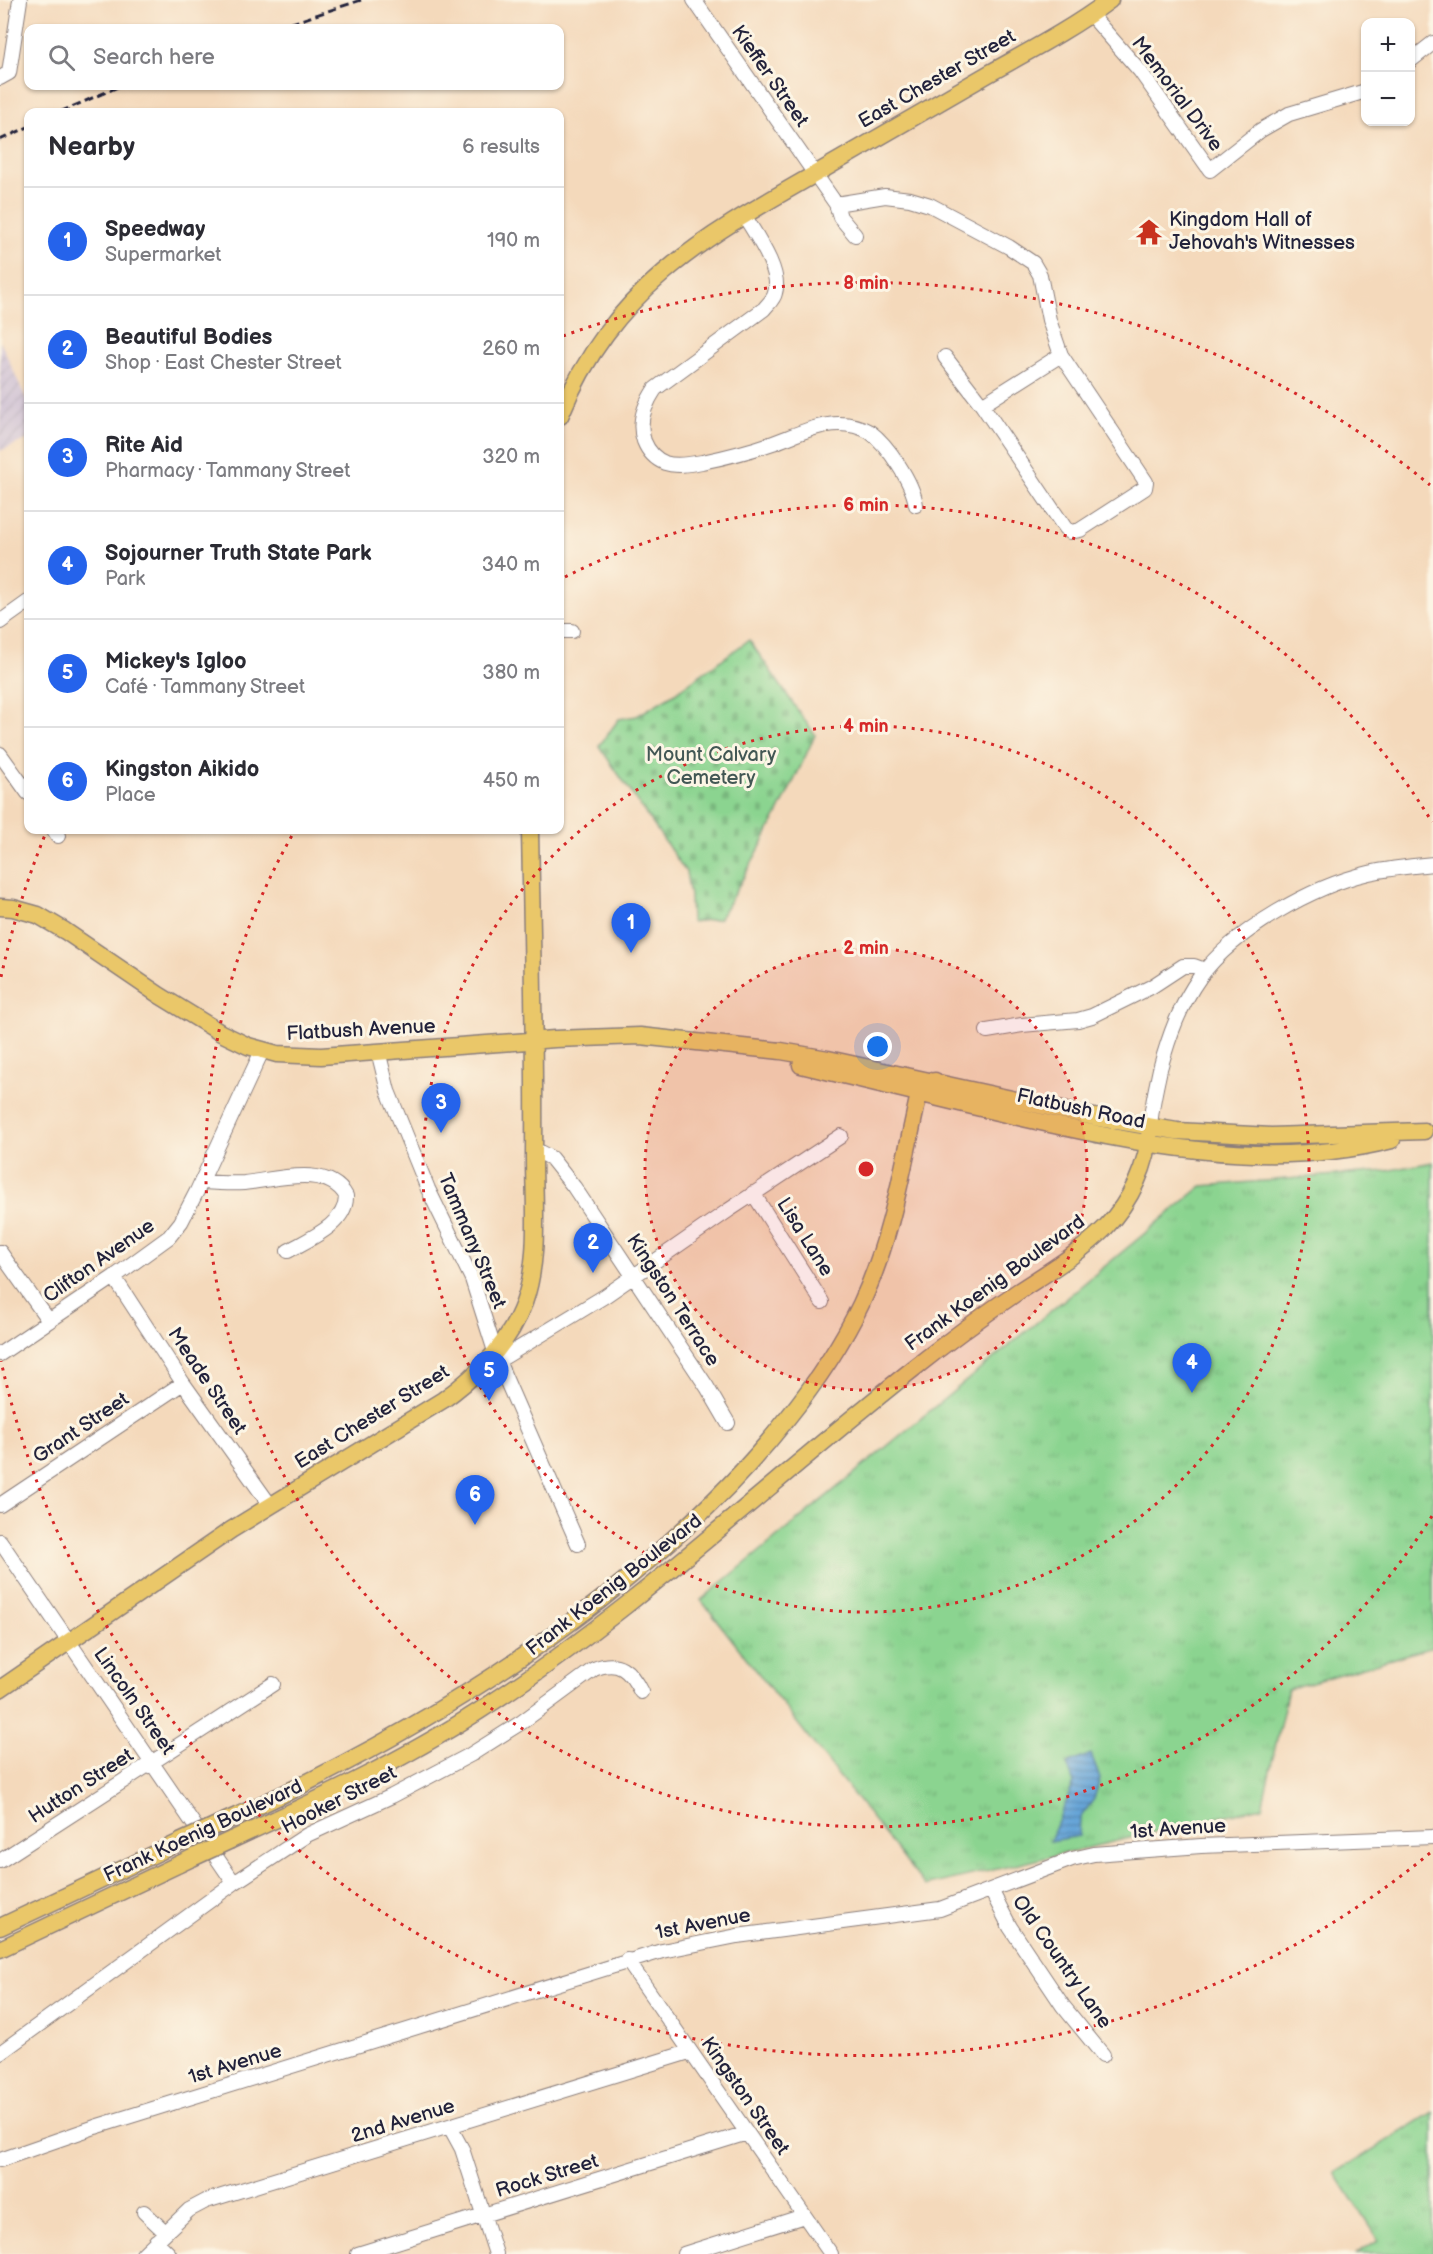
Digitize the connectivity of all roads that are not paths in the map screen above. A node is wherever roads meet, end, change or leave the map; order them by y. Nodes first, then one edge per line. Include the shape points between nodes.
1 (20, 0) edge
2 (694, 0) edge
3 (1110, 0) edge
4 (1090, 14) junction
5 (1433, 43) edge
6 (1415, 57) edge
7 (0, 78) edge
8 (1361, 92) edge
9 (814, 174) junction
10 (836, 204) junction
11 (744, 215) junction
12 (855, 235) dead end
13 (1061, 355) junction
14 (945, 357) dead end
15 (982, 405) junction
16 (564, 407) edge
17 (916, 505) dead end
18 (24, 605) edge
19 (0, 622) edge
20 (0, 754) edge
21 (24, 787) edge
22 (530, 834) edge
23 (1433, 864) edge
24 (0, 907) edge
25 (1205, 970) junction
26 (987, 1031) dead end
27 (620, 1036) joint
28 (533, 1041) junction
29 (734, 1047) junction
30 (262, 1051) junction
31 (378, 1051) junction
32 (935, 1081) junction
33 (919, 1094) junction
34 (1150, 1128) junction
35 (1429, 1131) edge
36 (841, 1136) dead end
37 (1149, 1145) junction
38 (534, 1149) junction
39 (201, 1182) junction
40 (753, 1193) junction
41 (288, 1251) dead end
42 (0, 1252) edge
43 (634, 1276) junction
44 (114, 1277) junction
45 (822, 1302) dead end
46 (49, 1321) junction
47 (0, 1354) edge
48 (497, 1357) junction
49 (183, 1383) junction
50 (728, 1422) dead end
51 (0, 1505) edge
52 (270, 1505) junction
53 (0, 1541) edge
54 (578, 1544) dead end
55 (69, 1642) junction
56 (273, 1684) dead end
57 (0, 1689) edge
58 (641, 1692) dead end
59 (153, 1763) junction
60 (1433, 1837) edge
61 (0, 1861) edge
62 (234, 1883) junction
63 (991, 1890) junction
64 (0, 1928) edge
65 (0, 1950) edge
66 (627, 1960) junction
67 (689, 2052) junction
68 (0, 2053) edge
69 (1103, 2055) dead end
70 (450, 2127) junction
71 (747, 2133) junction
72 (0, 2160) edge
73 (144, 2212) dead end
74 (484, 2216) junction
75 (804, 2216) junction
76 (160, 2236) junction
77 (143, 2254) edge
78 (169, 2254) edge
79 (357, 2254) edge
80 (496, 2254) edge
81 (684, 2254) edge
82 (831, 2254) edge

1 - 7 street via 9,74
2 - 9 street, Kieffer Street
3 - 4 main road, East Chester Street
4 - 8 street, Memorial Drive via 1140,71 1210,170 1261,130 1289,114
4 - 9 main road, East Chester Street
5 - 6 street
9 - 10 street, Kieffer Street
9 - 11 main road, East Chester Street
10 - 12 street, Kieffer Street via 840,217
10 - 13 street via 885,196 910,199 930,205 1009,247 1033,264 1040,275
11 - 16 main road, East Chester Street via 680,257 637,297 596,348
11 - 17 street via 775,274 776,292 764,309 655,389 646,403 642,423 648,449 666,463 694,463 757,449 825,426 856,426 876,438 898,465
13 - 15 street
13 - 15 street via 1146,482 1145,489 1098,519 1076,532 1065,528
14 - 15 street
18 - 19 street
20 - 21 street
22 - 28 main road, East Chester Street
23 - 25 street via 1369,873 1331,885 1266,918
24 - 30 main road, Flatbush Avenue via 25,911 51,922 184,1010 234,1040
25 - 26 street via 1184,966 1092,1016
25 - 34 street via 1172,1029 1155,1091
27 - 28 main road, Flatbush Avenue
27 - 29 main road, Flatbush Road
28 - 31 main road, Flatbush Avenue
28 - 38 main road, East Chester Street
29 - 32 main road, Flatbush Road via 804,1055
29 - 33 main road, Flatbush Road
30 - 31 main road, Flatbush Avenue via 306,1056
30 - 39 street, Clifton Avenue
31 - 48 street, Tammany Street via 388,1090 428,1189 472,1279
32 - 33 main road
32 - 34 main road, Flatbush Road
33 - 37 main road, Flatbush Road
33 - 64 main road, Frank Koenig Boulevard, bridge via 887,1234 861,1305 837,1349 763,1450 686,1529 547,1640 377,1746
34 - 35 main road, Flatbush Road via 1248,1136
34 - 37 main road, Frank Koenig Boulevard
35 - 37 main road, Flatbush Road via 1367,1145 1294,1152 1223,1152
36 - 40 street, East Chester Street
37 - 65 main road, Frank Koenig Boulevard, bridge via 1142,1170 1126,1201 1095,1238 920,1363 662,1577 505,1695 296,1812
38 - 43 street, Kingston Terrace via 551,1158 564,1172
38 - 48 main road, East Chester Street via 531,1277 518,1317
39 - 41 street via 242,1183 299,1176 337,1183 346,1196 343,1211 326,1228
39 - 44 street, Clifton Avenue via 169,1237
40 - 43 street, East Chester Street
40 - 45 street, Lisa Lane
42 - 46 street
43 - 48 street, East Chester Street via 585,1309
43 - 50 street, Kingston Terrace
44 - 46 street, Clifton Avenue
44 - 49 street, Meade Street
46 - 47 street, Clifton Avenue
48 - 52 main road, East Chester Street via 443,1400
48 - 54 street, Tammany Street
49 - 51 street, Grant Street
49 - 52 street, Meade Street
52 - 55 main road, East Chester Street
53 - 55 street, Lincoln Street
55 - 57 main road, East Chester Street
55 - 59 street, Lincoln Street
56 - 59 street, Hutton Street
58 - 62 street, Hooker Street via 626,1670 615,1665 594,1669 470,1755 307,1835
59 - 61 street, Hutton Street
59 - 62 street, Lincoln Street
60 - 63 street, 1st Avenue via 1094,1854
62 - 68 street, Hooker Street
63 - 66 street, 1st Avenue via 940,1909 737,1936
63 - 69 street, Old Country Lane via 1010,1927 1063,2006
66 - 67 street, Kingston Street
66 - 72 street, 1st Avenue
67 - 70 street, 2nd Avenue
67 - 71 street, Kingston Street
70 - 74 street via 462,2148
70 - 76 street, 2nd Avenue via 206,2201 189,2210
71 - 74 street, Rock Street
71 - 75 street, Kingston Street
73 - 76 street
74 - 79 street, Rock Street
74 - 80 street
75 - 81 street
75 - 82 street, Kingston Street
76 - 77 street, 2nd Avenue
76 - 78 street

